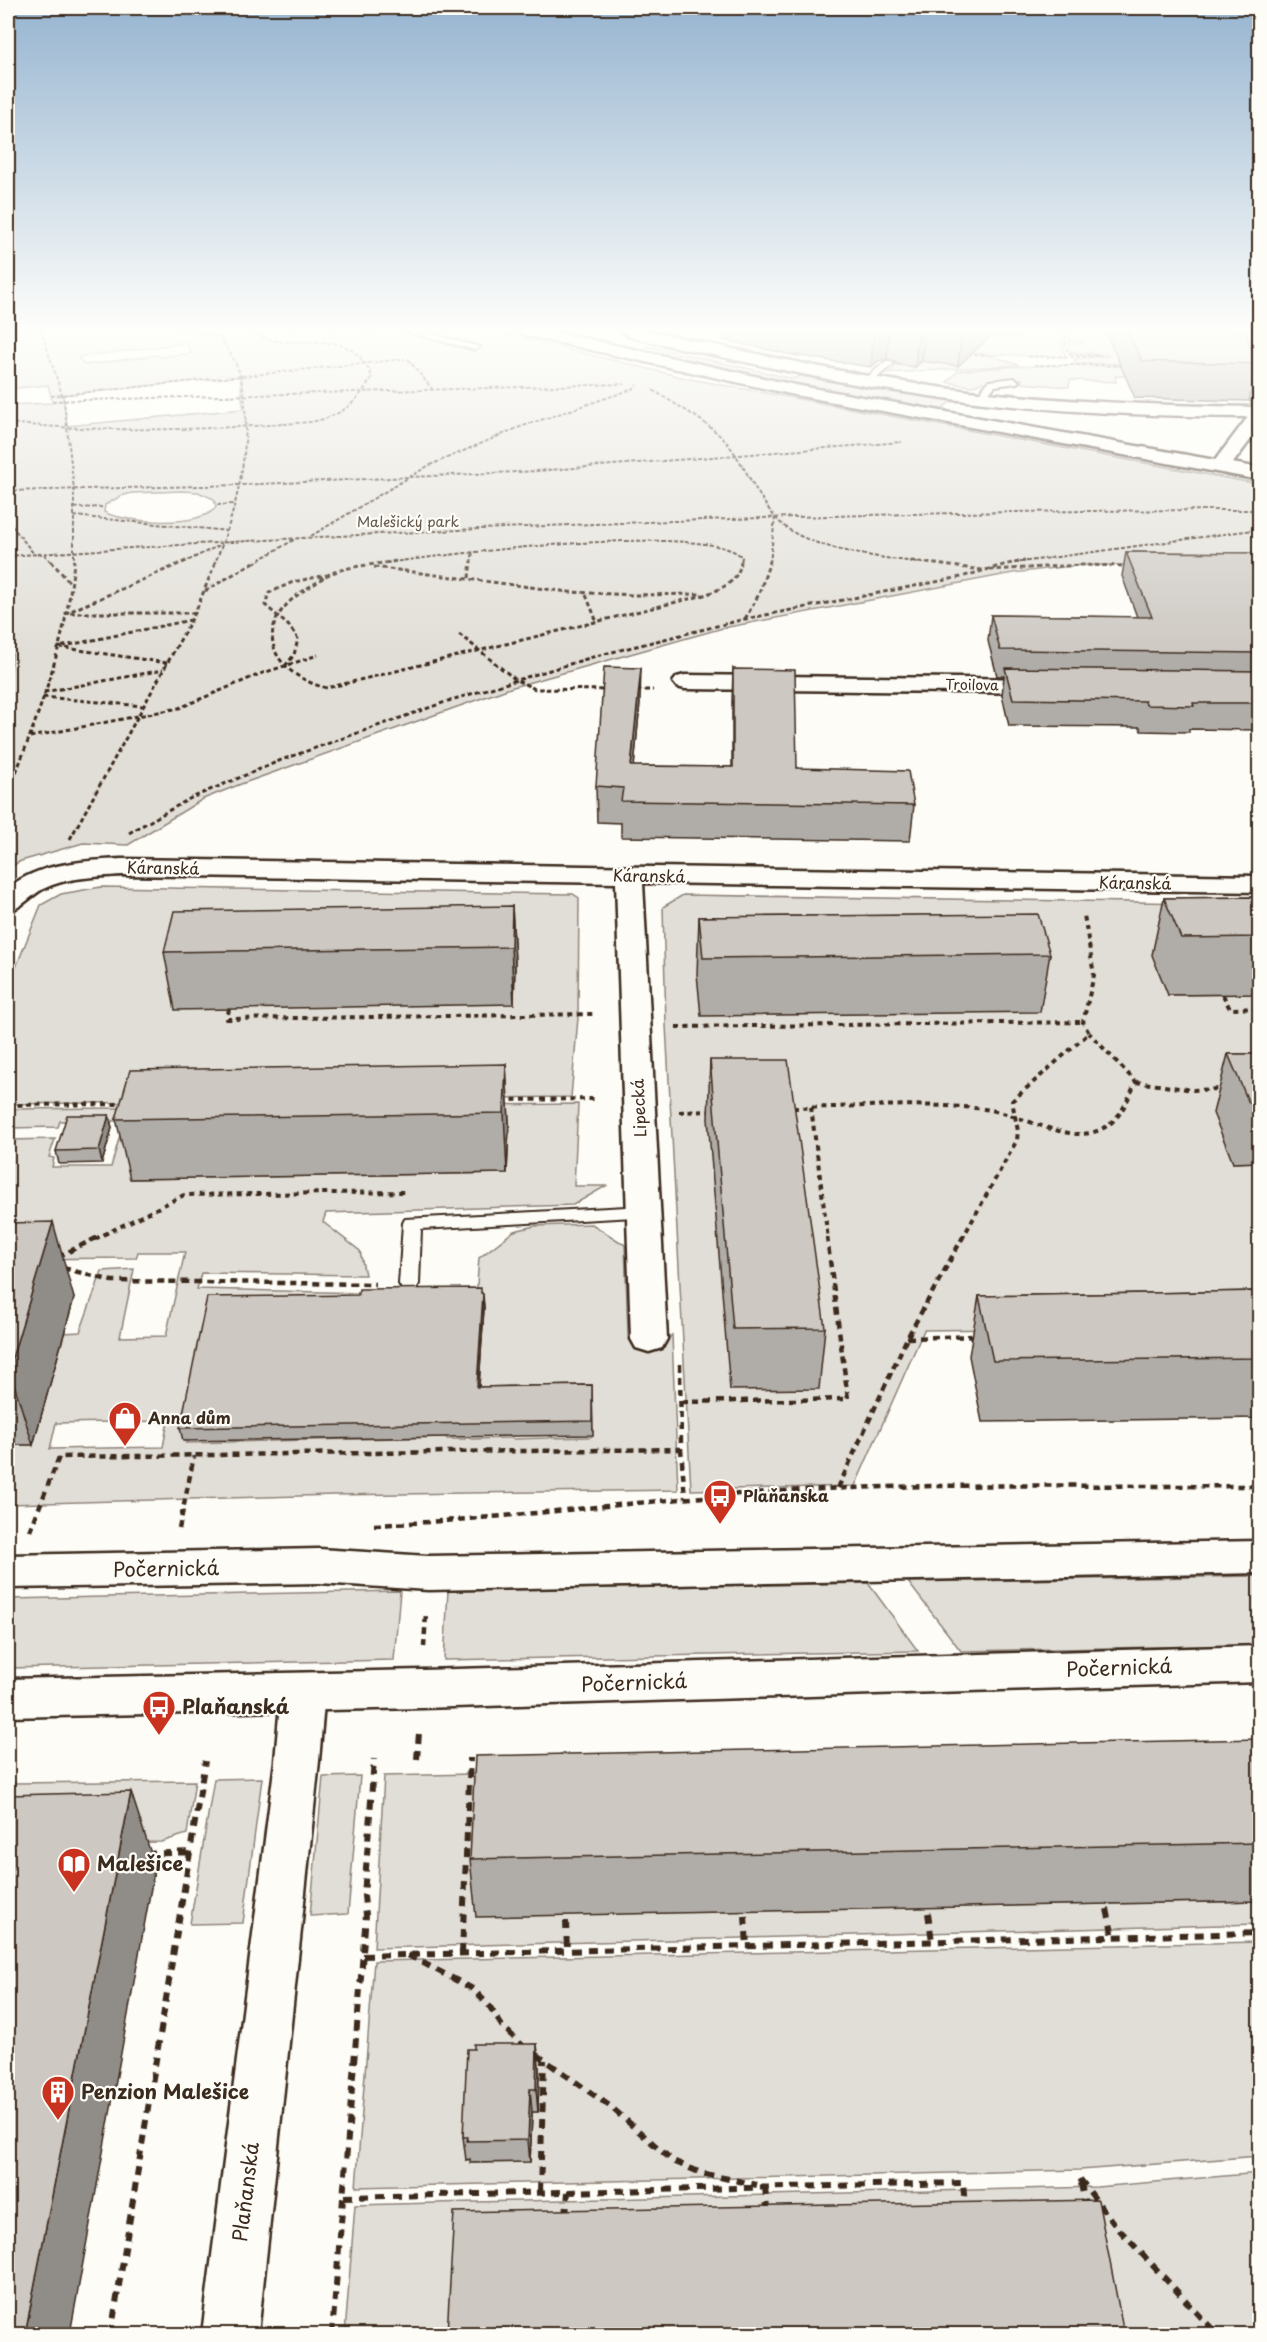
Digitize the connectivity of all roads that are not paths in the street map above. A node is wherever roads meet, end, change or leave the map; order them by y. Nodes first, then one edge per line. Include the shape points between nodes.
1 (1067, 439) edge
2 (1241, 439) edge
3 (1220, 467) junction
4 (1260, 474) edge
5 (685, 682) dead end
6 (1068, 686) edge
7 (629, 876) junction
8 (1260, 884) edge
9 (8, 903) edge
10 (645, 1212) junction
11 (409, 1284) road end
12 (649, 1340) road end
13 (1260, 1557) edge
14 (8, 1572) edge
15 (1260, 1664) edge
16 (303, 1692) junction
17 (8, 1698) edge
18 (230, 2334) edge

1 - 3 street
2 - 3 street
3 - 4 street
5 - 6 street, Troilova
7 - 8 street, Káranská
7 - 9 street, Káranská via 122,867 87,869 39,879
7 - 10 street, Lipecká
10 - 11 lane via 412,1223
10 - 12 street, Lipecká
13 - 14 street, Počernická via 428,1573 319,1566
15 - 16 street, Počernická
16 - 17 street, Počernická
16 - 18 street, Plaňanská

